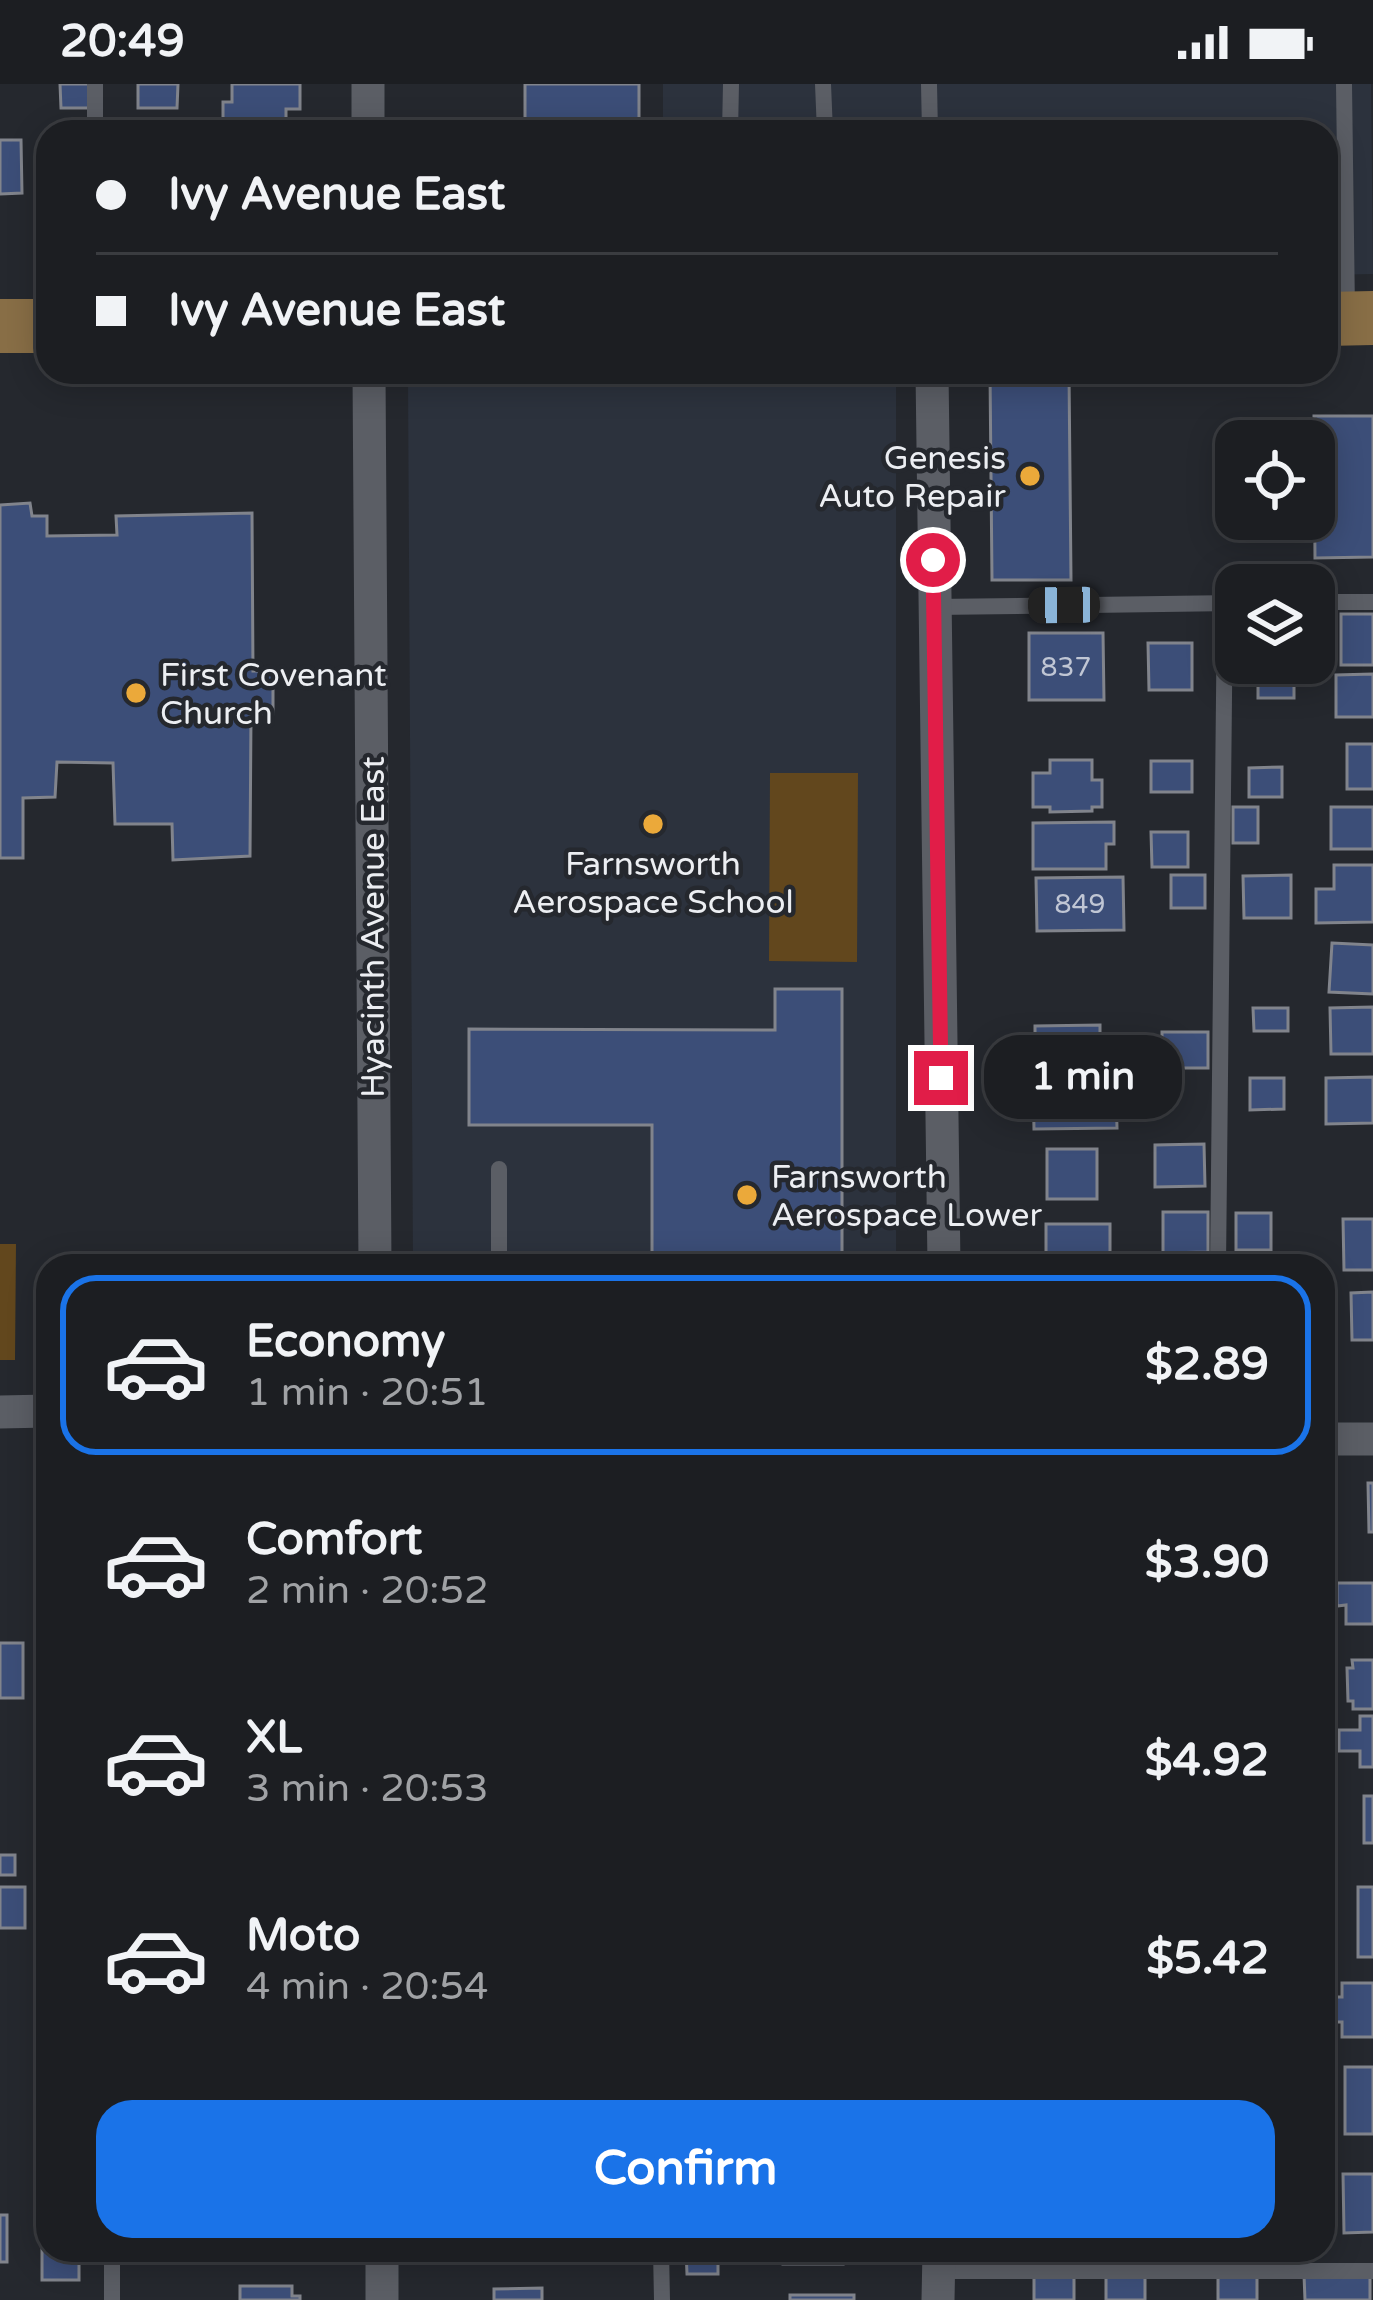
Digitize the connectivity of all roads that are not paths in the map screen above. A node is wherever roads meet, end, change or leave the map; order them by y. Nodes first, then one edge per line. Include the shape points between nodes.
1 (94, 84) edge
2 (368, 84) edge
3 (730, 84) edge
4 (824, 84) edge
5 (929, 84) edge
6 (1344, 84) edge
7 (95, 120) edge
8 (368, 120) edge
9 (730, 120) edge
10 (825, 120) edge
11 (930, 120) edge
12 (1349, 318) edge
13 (0, 326) edge
14 (36, 326) edge
15 (369, 384) edge
16 (932, 384) edge
17 (1335, 602) edge
18 (1373, 602) edge
19 (1215, 603) edge
20 (934, 607) junction
21 (1229, 684) edge
22 (499, 1169) dead end
23 (375, 1254) edge
24 (499, 1254) edge
25 (944, 1254) edge
26 (1218, 1254) edge
27 (36, 1411) edge
28 (0, 1412) edge
29 (1335, 1439) edge
30 (1373, 1439) edge
31 (112, 2262) edge
32 (382, 2262) edge
33 (661, 2262) edge
34 (1220, 2262) edge
35 (1220, 2270) junction
36 (1373, 2271) edge
37 (938, 2274) edge
38 (112, 2300) edge
39 (382, 2300) edge
40 (662, 2300) edge

1 - 7 lane
2 - 8 street
3 - 9 lane
4 - 10 lane
5 - 11 lane
6 - 12 lane
13 - 14 main road
15 - 23 street, Hyacinth Avenue East
16 - 20 street
17 - 18 lane
19 - 20 lane
20 - 25 street
21 - 26 lane
22 - 24 lane
27 - 28 street
29 - 30 street
31 - 38 lane
32 - 39 street
33 - 40 lane
34 - 35 lane
35 - 36 lane
35 - 37 lane

